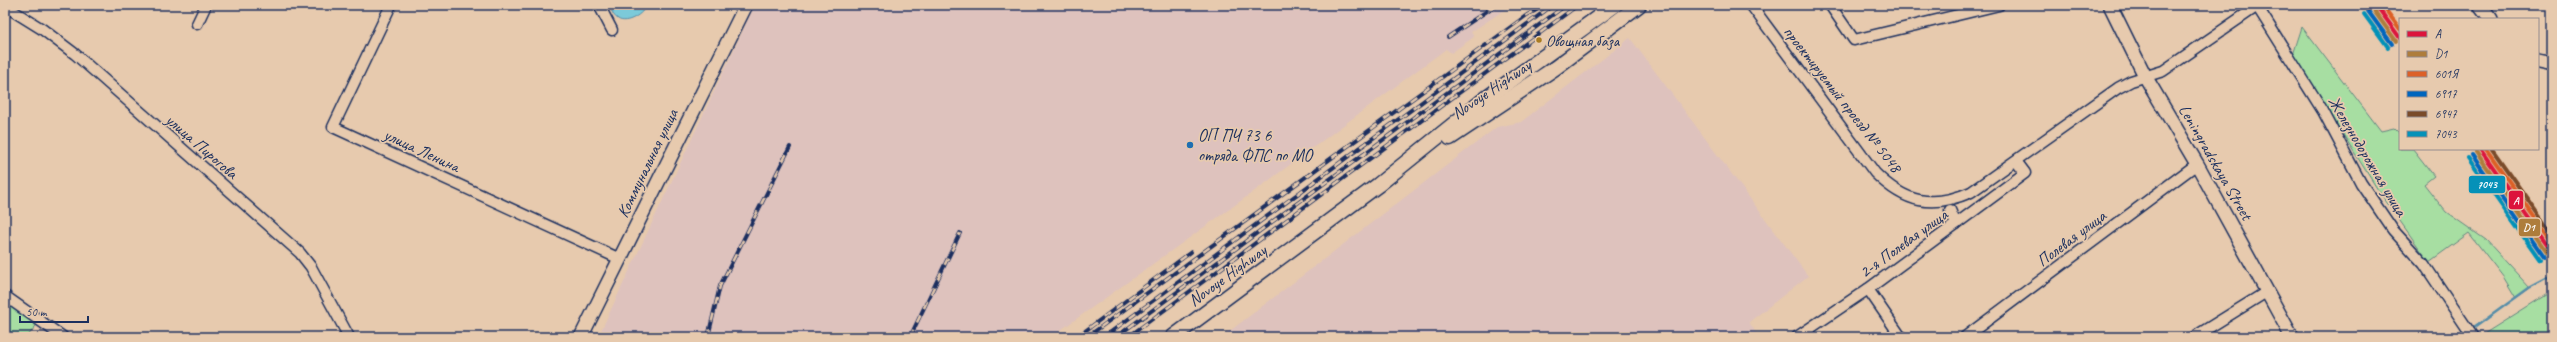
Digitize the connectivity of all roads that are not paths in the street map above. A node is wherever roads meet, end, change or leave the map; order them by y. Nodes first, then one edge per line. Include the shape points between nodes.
1 (206, 5) edge
2 (391, 5) edge
3 (599, 5) edge
4 (746, 5) edge
5 (1615, 5) edge
6 (1639, 5) edge
7 (1751, 5) edge
8 (1830, 5) edge
9 (1999, 5) edge
10 (2110, 5) edge
11 (2480, 5) edge
12 (5, 6) edge
13 (2258, 6) edge
14 (2490, 18) edge
15 (196, 24) dead end
16 (612, 30) dead end
17 (2539, 62) edge
18 (2552, 64) edge
19 (2145, 76) junction
20 (2016, 161) junction
21 (2197, 164) junction
22 (1378, 185) junction
23 (1950, 210) dead end
24 (1956, 224) junction
25 (620, 259) junction
26 (1868, 289) junction
27 (2268, 291) junction
28 (5, 296) edge
29 (63, 337) edge
30 (349, 337) edge
31 (581, 337) edge
32 (1174, 337) edge
33 (1798, 337) edge
34 (1901, 337) edge
35 (1965, 337) edge
36 (2194, 337) edge
37 (2292, 337) edge
38 (2473, 337) edge

1 - 15 street
2 - 25 street, улица Ленина via 333,127
3 - 16 street
4 - 25 street, Коммунальная улица
5 - 22 main road, Novoye Highway via 1480,103
6 - 22 main road, Novoye Highway via 1555,68
7 - 20 street, проектируемый проезд № 5048 via 1868,164 1897,192 1921,201 1947,201 1971,192
8 - 9 street via 1854,40
10 - 19 street, Leningradskaya Street
11 - 14 street
12 - 30 street, улица Пирогова via 75,54 300,253 312,267
13 - 19 street via 2163,71
13 - 38 street, Железнодорожная улица via 2323,111 2362,183 2393,230 2424,264
17 - 18 street
19 - 20 street, проектируемый проезд № 5048 via 2118,88
19 - 21 street, Leningradskaya Street
20 - 24 street, 2-я Полевая улица via 2025,173
21 - 27 street, Leningradskaya Street
21 - 35 street, Полевая улица
22 - 32 main road, Novoye Highway
23 - 24 street
24 - 26 street, 2-я Полевая улица
25 - 31 street, Коммунальная улица
26 - 33 street, 2-я Полевая улица
26 - 34 street
27 - 36 street
27 - 37 street, Leningradskaya Street
28 - 29 street

